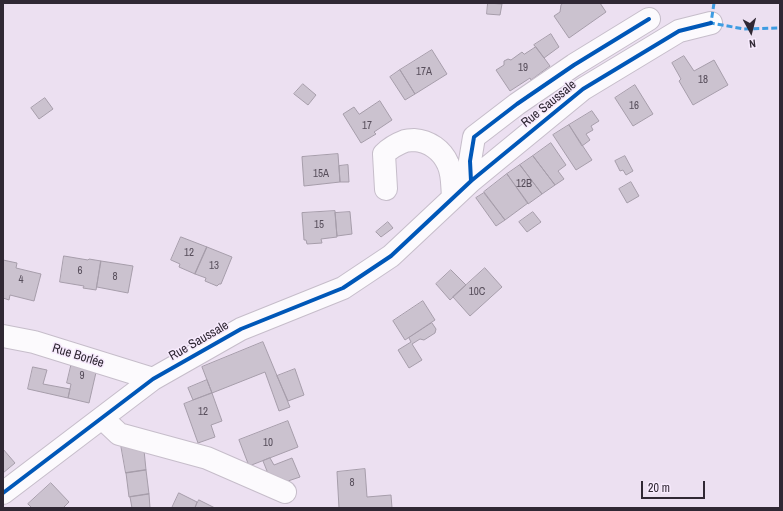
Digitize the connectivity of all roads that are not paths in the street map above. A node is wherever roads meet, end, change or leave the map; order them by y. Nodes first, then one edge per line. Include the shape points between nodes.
1 (649, 19) dead end
2 (711, 23) dead end
3 (471, 181) junction
4 (386, 188) dead end
5 (453, 197) junction
6 (3, 336) edge
7 (152, 379) junction
8 (102, 418) junction
9 (285, 492) dead end
10 (3, 493) edge

1 - 3 street, Rue Saussale via 574,65 474,137 470,161
2 - 3 street, Rue Saussale via 679,31 583,89
3 - 5 street, Rue Saussale
4 - 5 street via 384,154 392,146 406,140 422,140 434,146 449,165
5 - 7 street, Rue Saussale via 391,256 342,288 241,329
6 - 7 street, Rue Borlée via 34,342
7 - 8 street, Rue Saussale
8 - 9 street via 119,434 207,458
8 - 10 street, Rue Saussale

